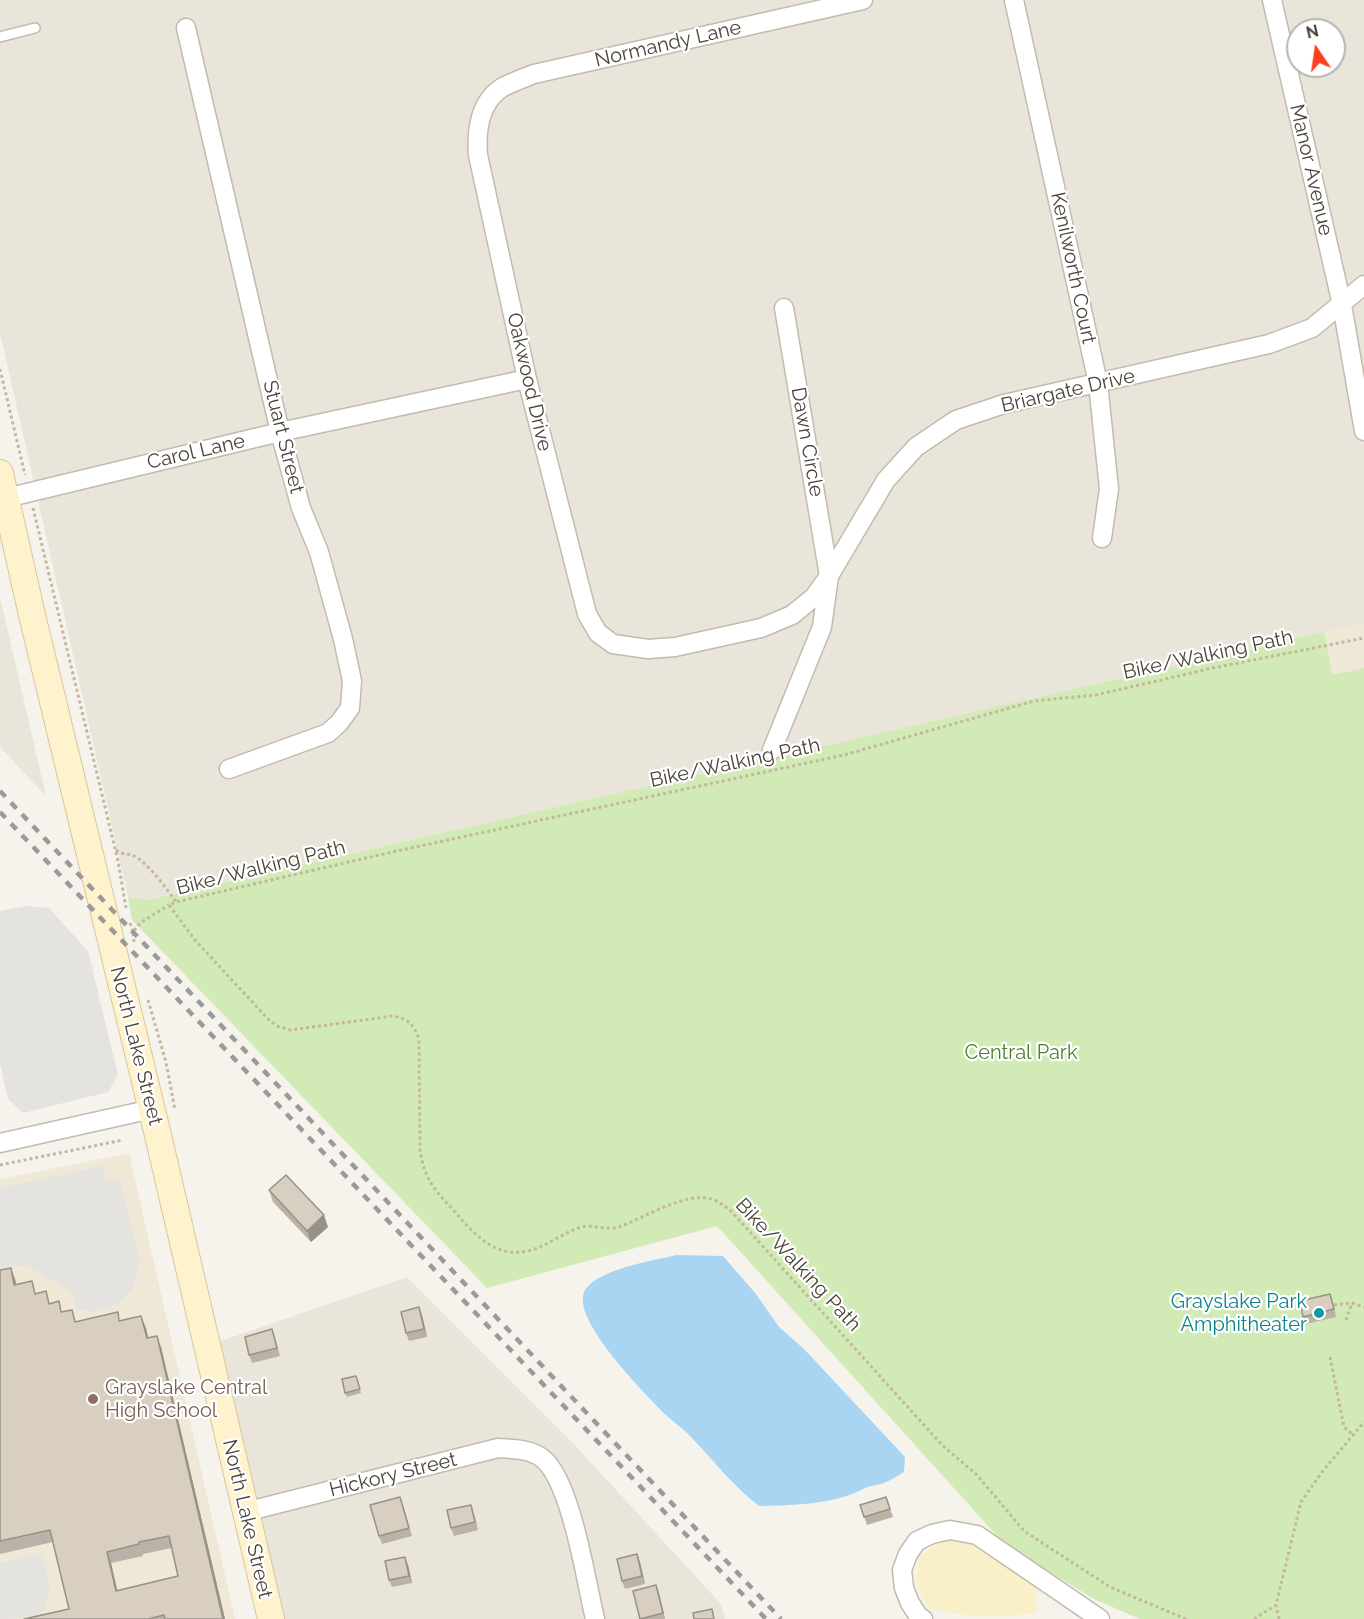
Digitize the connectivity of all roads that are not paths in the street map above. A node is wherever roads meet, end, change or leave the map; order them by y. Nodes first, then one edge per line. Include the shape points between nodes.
1 (863, 0) edge
2 (1014, 0) edge
3 (1272, 0) edge
4 (36, 28) dead end
5 (186, 28) dead end
6 (0, 37) edge
7 (484, 110) joint
8 (1364, 285) edge
9 (1342, 305) junction
10 (784, 308) dead end
11 (527, 379) junction
12 (1098, 383) junction
13 (1364, 431) edge
14 (280, 432) junction
15 (0, 473) edge
16 (18, 495) junction
17 (7, 531) edge
18 (1101, 538) dead end
19 (829, 576) junction
20 (613, 644) joint
21 (772, 750) dead end
22 (229, 769) dead end
23 (164, 1112) junction
24 (0, 1143) edge
25 (245, 1512) junction
26 (271, 1619) edge
27 (595, 1619) edge
28 (923, 1619) edge
29 (1094, 1619) edge

1 - 7 street, Normandy Lane via 534,74 502,88
2 - 12 street, Kenilworth Court
3 - 9 street, Manor Avenue
4 - 6 lane
5 - 14 street, Stuart Street
7 - 11 street, Oakwood Drive via 478,122 478,155
8 - 9 street, Briargate Drive
9 - 12 street, Briargate Drive via 1312,328 1269,344
9 - 13 street, Manor Avenue
10 - 19 street, Dawn Circle
11 - 14 street, Carol Lane
11 - 20 street, Oakwood Drive via 587,614 598,633
12 - 18 street, Kenilworth Court via 1109,489
12 - 19 street, Briargate Drive via 1004,404 956,420 916,447 886,480
14 - 16 street, Carol Lane
14 - 22 street, Stuart Street via 343,639 352,681 350,708 328,733
15 - 16 street, North Lake Street
16 - 17 street, North Lake Street
17 - 23 street, North Lake Street
19 - 20 street, Briargate Drive via 814,597 792,615 761,628 675,647 648,649
19 - 21 street, Briargate Drive via 822,627
23 - 24 street
23 - 25 street, North Lake Street
25 - 26 street, North Lake Street
25 - 27 street, Hickory Street via 498,1448 520,1449 540,1456 553,1468 566,1494
28 - 29 street via 910,1603 902,1570 917,1541 950,1530 977,1535

